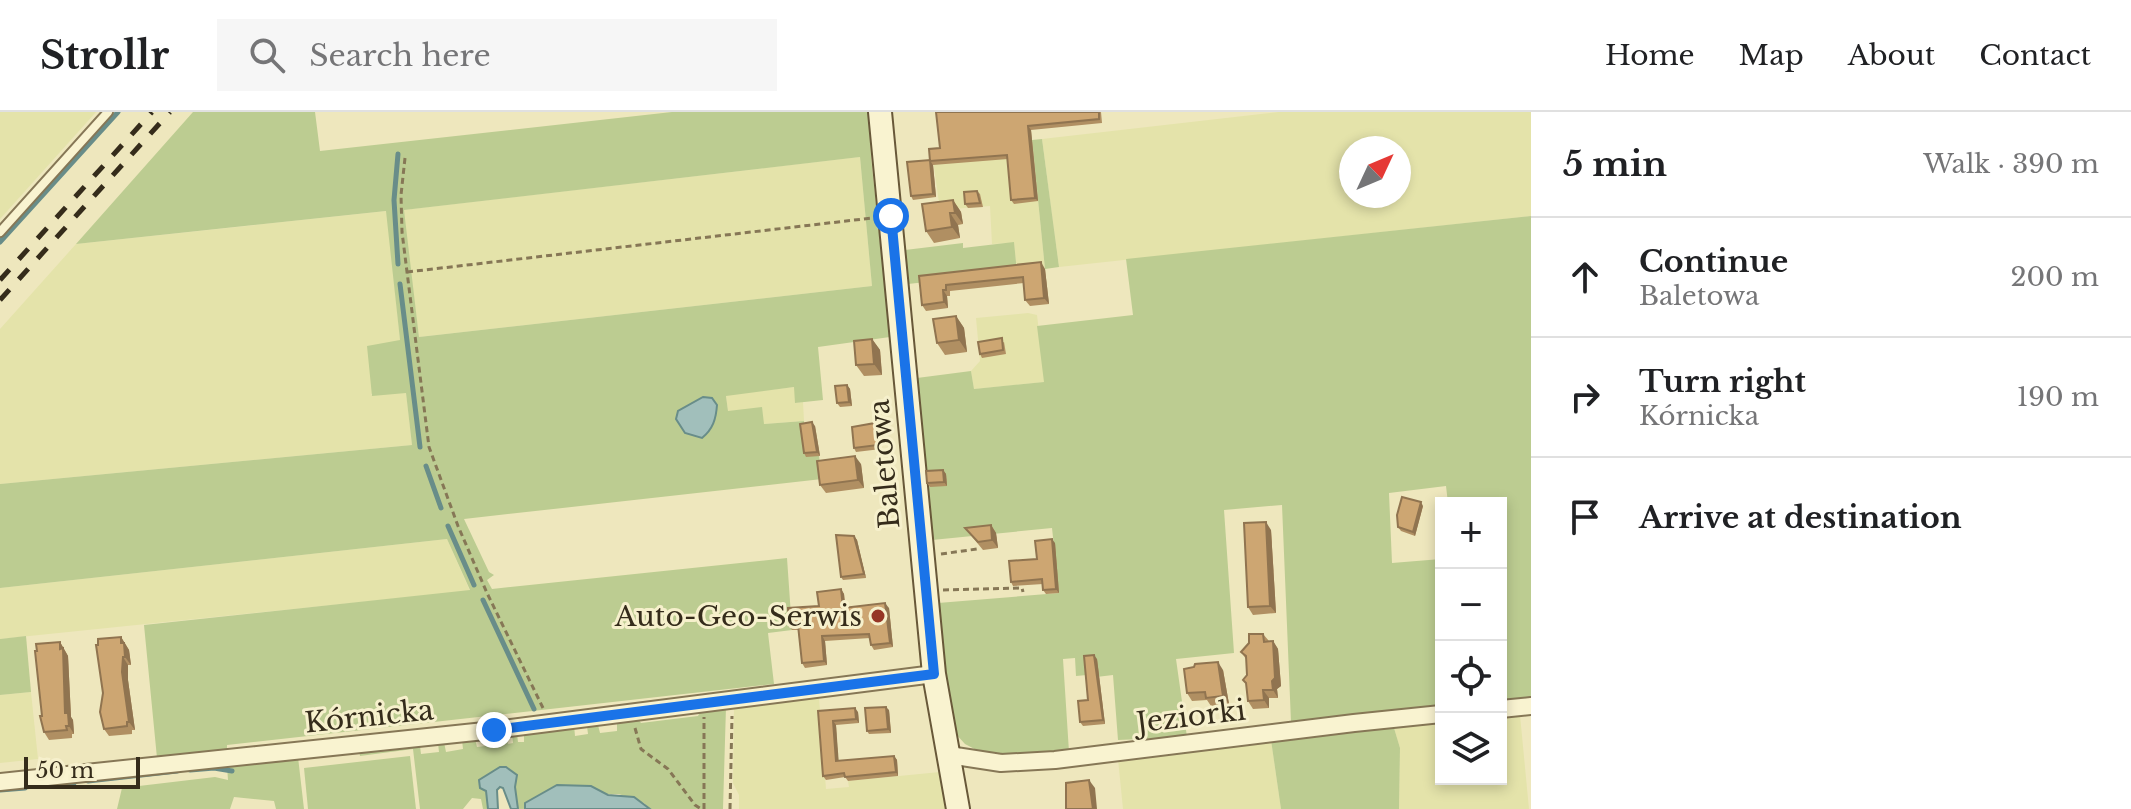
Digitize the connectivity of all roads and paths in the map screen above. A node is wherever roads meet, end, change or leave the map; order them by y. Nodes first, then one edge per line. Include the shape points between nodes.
1 (108, 112) edge
2 (880, 112) edge
3 (405, 158) dead end
4 (891, 216) junction
5 (0, 232) edge
6 (407, 272) junction
7 (977, 549) edge
8 (933, 555) dead end
9 (937, 591) dead end
10 (1023, 592) dead end
11 (934, 674) junction
12 (732, 701) junction
13 (704, 704) junction
14 (1531, 706) edge
15 (1507, 708) edge
16 (632, 712) junction
17 (1435, 715) edge
18 (550, 722) junction
19 (949, 755) junction
20 (0, 782) edge
21 (702, 809) edge
22 (730, 809) edge
23 (958, 809) edge

1 - 5 lane
2 - 4 street, Baletowa
3 - 6 path via 401,195
4 - 6 path
4 - 11 street, Baletowa
6 - 18 path via 429,447 487,593
7 - 8 path
9 - 10 path via 1011,587
11 - 12 street, Kórnicka
11 - 19 street, Baletowa
12 - 13 street, Kórnicka
12 - 22 path
13 - 16 street, Kórnicka
13 - 21 path
14 - 15 street
16 - 18 street, Kórnicka
16 - 21 path via 641,749 668,769
17 - 19 street, Jeziorki via 1055,760 1001,763
18 - 20 street, Kórnicka
19 - 23 street, Baletowa

